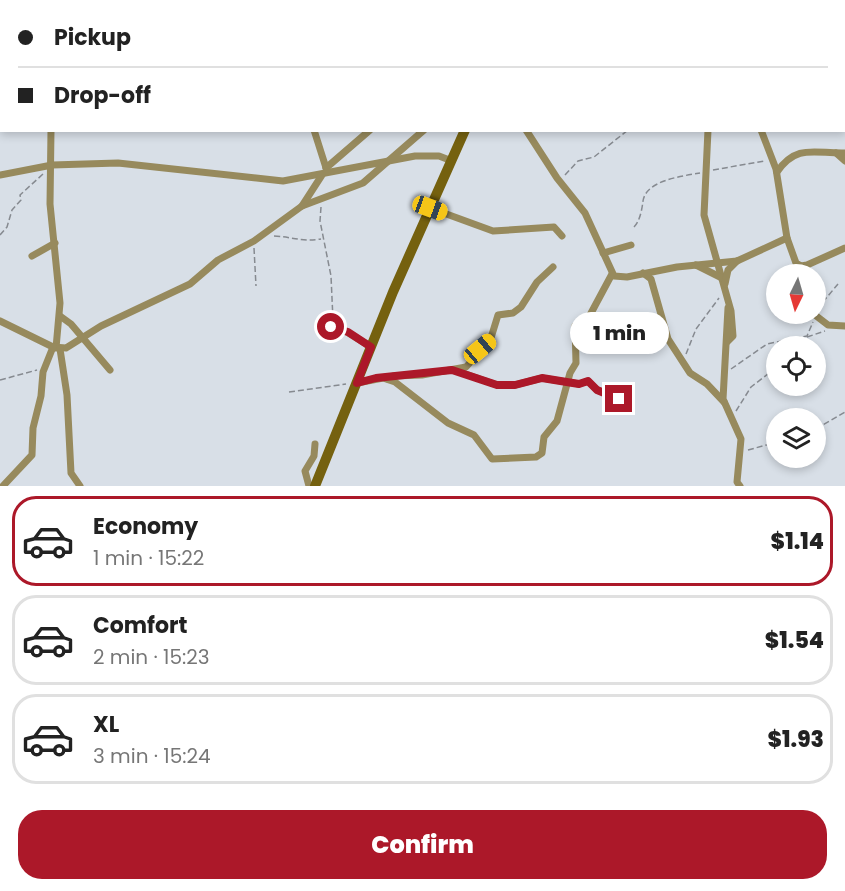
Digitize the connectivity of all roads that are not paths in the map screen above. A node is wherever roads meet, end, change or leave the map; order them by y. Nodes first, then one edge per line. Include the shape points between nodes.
1 (51, 132) edge
2 (315, 132) edge
3 (368, 132) edge
4 (422, 132) edge
5 (464, 132) edge
6 (526, 132) edge
7 (708, 132) edge
8 (762, 132) edge
9 (836, 153) junction
10 (845, 153) edge
11 (785, 159) junction
12 (452, 161) junction
13 (771, 161) junction
14 (845, 161) edge
15 (387, 162) junction
16 (52, 165) junction
17 (777, 172) junction
18 (326, 173) junction
19 (0, 175) edge
20 (302, 206) junction
21 (430, 208) junction
22 (562, 236) dead end
23 (787, 238) junction
24 (55, 243) junction
25 (631, 245) dead end
26 (845, 248) edge
27 (603, 253) junction
28 (32, 256) dead end
29 (737, 261) junction
30 (719, 262) junction
31 (696, 265) junction
32 (553, 267) dead end
33 (643, 273) junction
34 (612, 274) junction
35 (722, 278) junction
36 (724, 289) junction
37 (590, 315) dead end
38 (60, 316) junction
39 (0, 321) edge
40 (824, 324) edge
41 (330, 326) road end
42 (575, 326) dead end
43 (841, 327) edge
44 (81, 338) junction
45 (371, 347) junction
46 (57, 348) junction
47 (110, 370) dead end
48 (454, 370) junction
49 (388, 379) junction
50 (568, 381) junction
51 (357, 384) junction
52 (625, 388) dead end
53 (724, 402) junction
54 (315, 444) dead end
55 (3, 486) edge
56 (80, 486) edge
57 (309, 486) edge
58 (315, 486) edge
59 (740, 486) edge

1 - 16 street
2 - 18 street
3 - 18 street
4 - 15 street
5 - 12 street
6 - 27 street via 585,213
7 - 30 street via 704,215
8 - 13 street
9 - 10 street
9 - 11 street via 803,152
9 - 14 street
11 - 13 street
11 - 17 street
12 - 15 street via 427,155
12 - 21 street
13 - 17 street
15 - 18 street
15 - 20 street via 363,183
16 - 18 street via 151,165 283,182
16 - 19 street
16 - 24 street via 50,204
17 - 23 street
18 - 20 street
20 - 44 street via 254,241 218,260 190,284
21 - 22 street via 493,231 554,227
21 - 45 street
23 - 26 street via 796,263 801,266
23 - 29 street
24 - 28 street
24 - 38 street
25 - 27 street
27 - 34 street
29 - 30 street
29 - 36 street via 728,270
30 - 31 street
30 - 35 street
31 - 33 street
31 - 35 street
32 - 48 street via 537,282 521,307 513,313 498,315 490,341 466,368
33 - 34 street via 627,277
33 - 53 street via 651,279 668,339 690,373
34 - 37 street
35 - 36 street
36 - 53 street
38 - 44 street
38 - 46 street
39 - 46 street
40 - 43 street
41 - 45 street
42 - 50 street via 576,363
44 - 46 street
44 - 47 street
45 - 51 street
46 - 55 street via 44,369 32,455
46 - 56 street via 67,395 71,474
48 - 49 street
48 - 50 street via 497,385 542,378
49 - 50 street via 448,423 474,435 492,459 540,455 544,437 557,421
49 - 51 street
50 - 52 street via 588,381 615,398 623,397
51 - 58 street
53 - 59 street via 741,439 737,482
54 - 57 street via 314,456 305,471

